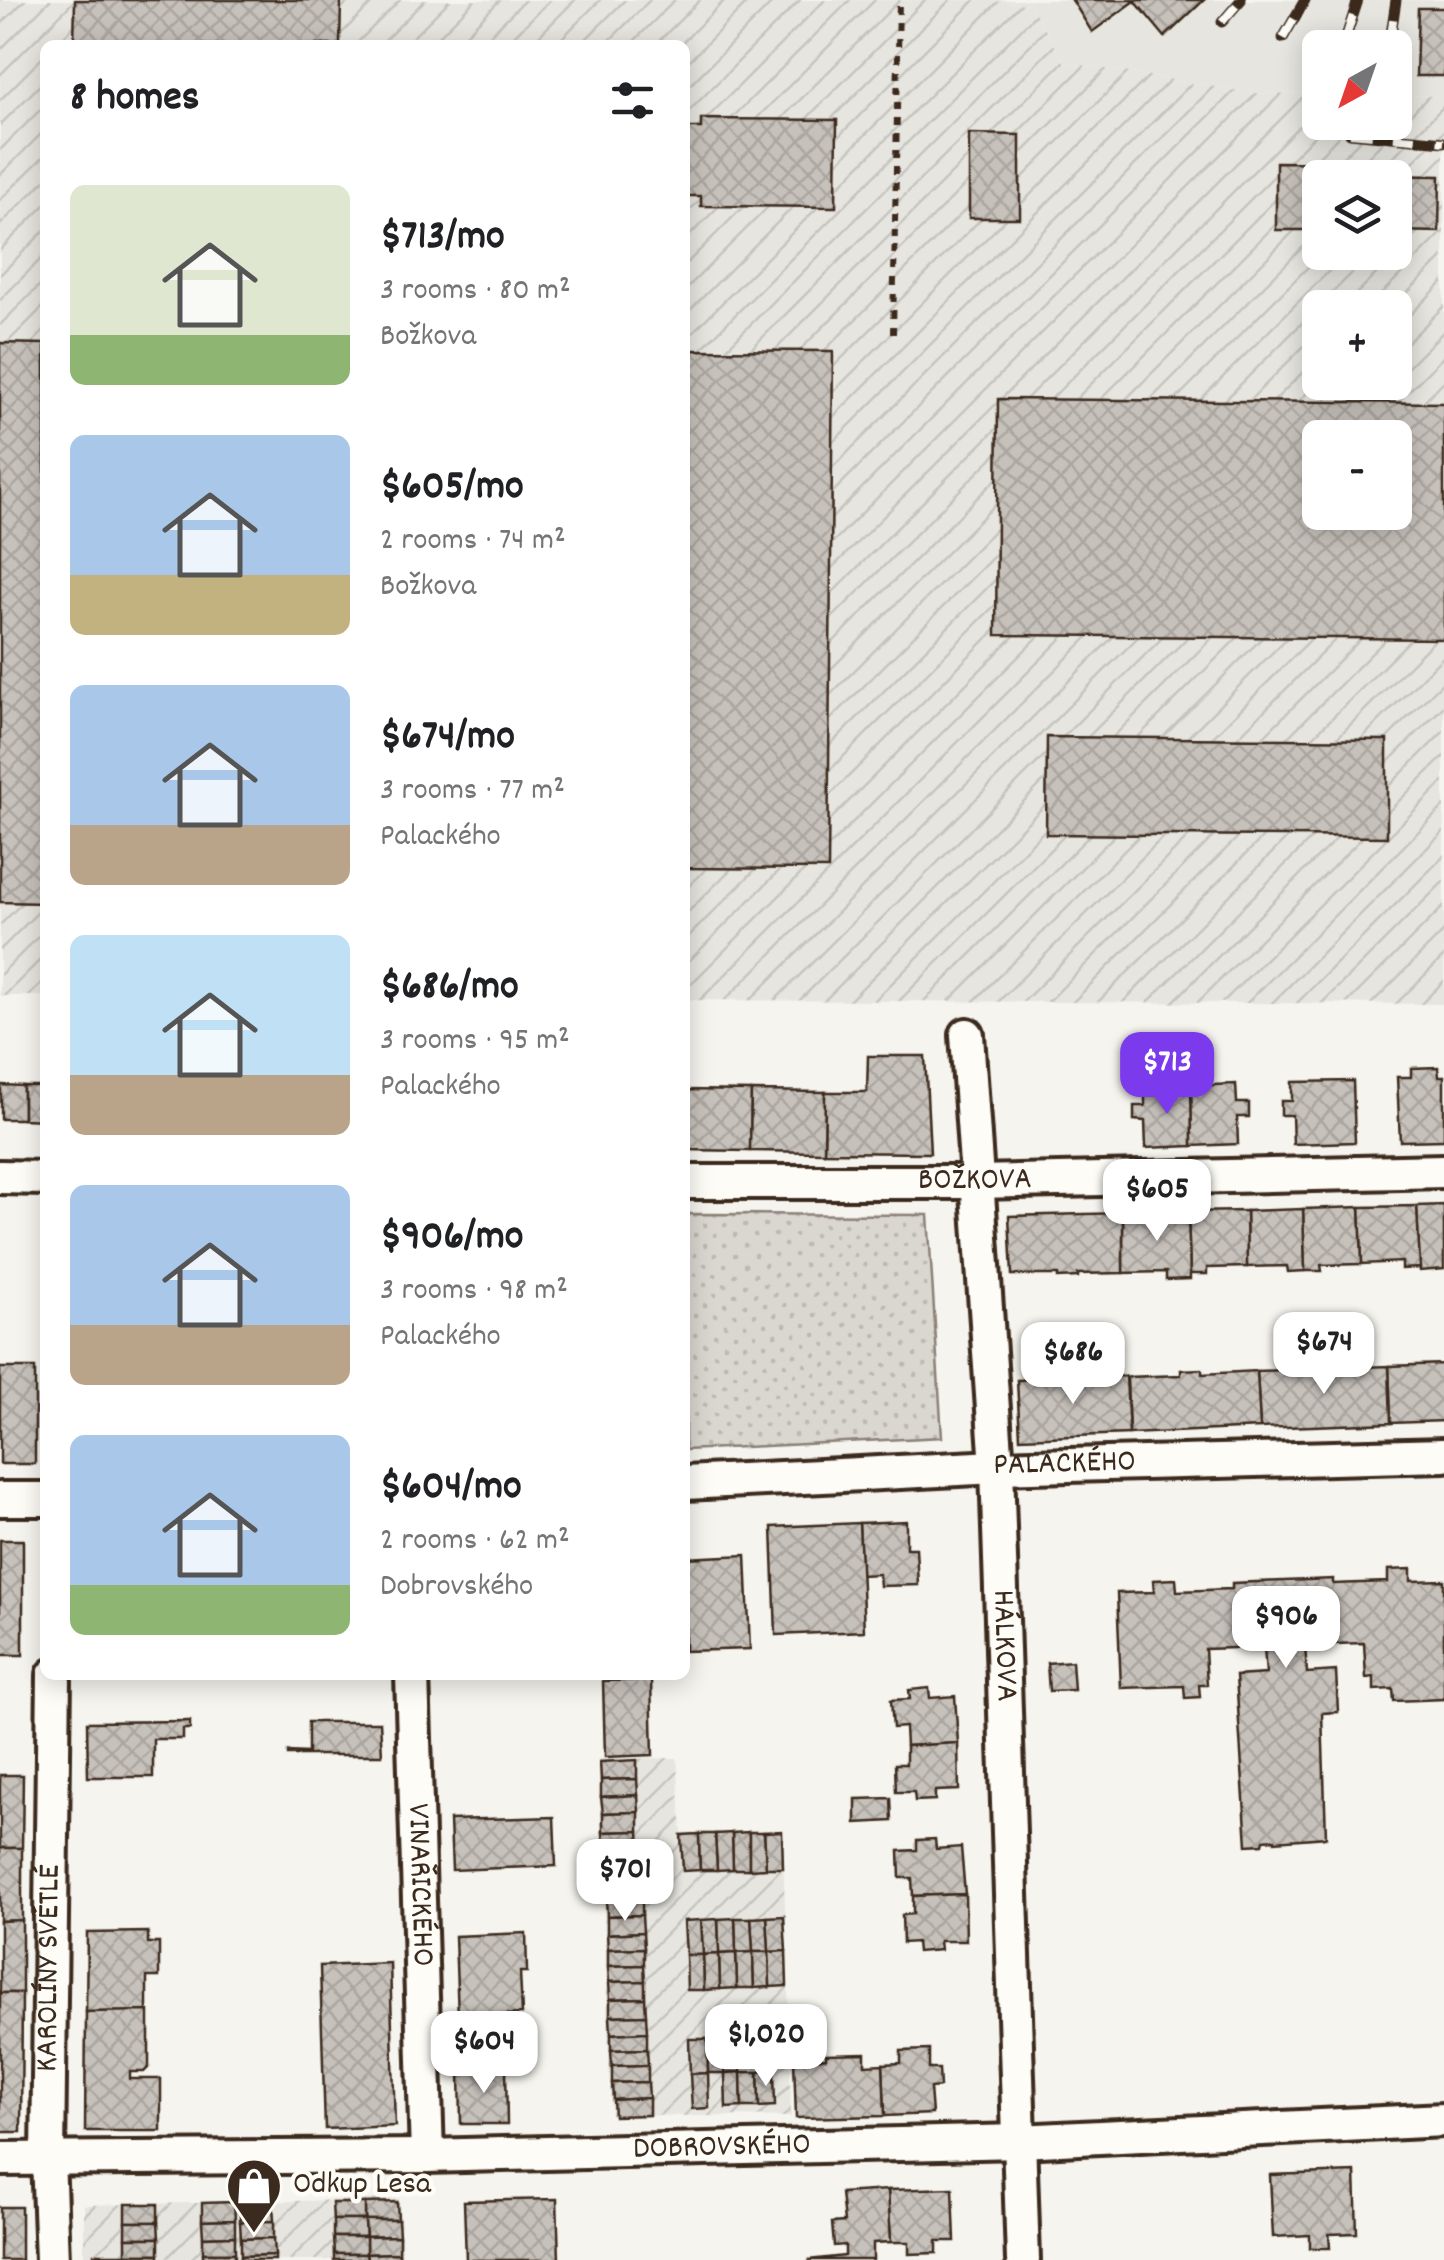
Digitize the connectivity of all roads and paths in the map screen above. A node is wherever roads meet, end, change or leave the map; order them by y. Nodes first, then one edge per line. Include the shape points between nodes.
1 (899, 0) edge
2 (893, 334) dead end
3 (967, 1035) dead end
4 (1444, 1171) edge
5 (0, 1178) edge
6 (40, 1178) edge
7 (690, 1182) edge
8 (978, 1182) junction
9 (1444, 1455) edge
10 (997, 1468) junction
11 (690, 1483) edge
12 (0, 1499) edge
13 (40, 1500) edge
14 (54, 1680) edge
15 (412, 1680) edge
16 (1444, 2120) edge
17 (1019, 2141) junction
18 (428, 2156) junction
19 (48, 2158) junction
20 (0, 2159) edge
21 (52, 2260) edge
22 (1023, 2260) edge

1 - 2 path
3 - 8 street, HÁLKOVA
4 - 8 street, BOŽKOVA
5 - 6 street
7 - 8 street, BOŽKOVA
8 - 10 street, HÁLKOVA
9 - 10 street, PALACKÉHO
10 - 11 street, PALACKÉHO
10 - 17 street, HÁLKOVA
12 - 13 street
14 - 19 street, KAROLÍNY SVĚTLÉ
15 - 18 street, VINAŘICKÉHO
16 - 17 street, DOBROVSKÉHO
17 - 18 street, DOBROVSKÉHO
17 - 22 street, HÁLKOVA
18 - 19 street, DOBROVSKÉHO
19 - 20 street, DOBROVSKÉHO
19 - 21 street, KAROLÍNY SVĚTLÉ

